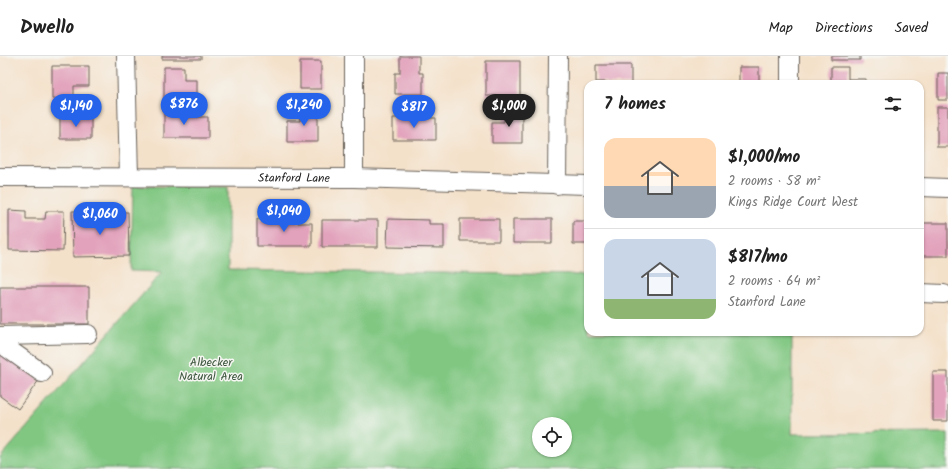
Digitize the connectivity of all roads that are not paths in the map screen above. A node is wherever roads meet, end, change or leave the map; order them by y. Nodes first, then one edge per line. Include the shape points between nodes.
1 (126, 56) edge
2 (354, 56) edge
3 (558, 56) edge
4 (790, 56) edge
5 (790, 80) edge
6 (0, 177) edge
7 (129, 177) junction
8 (354, 178) junction
9 (557, 185) junction
10 (584, 185) edge
11 (924, 187) edge
12 (948, 188) edge
13 (924, 293) edge
14 (944, 294) dead end
15 (88, 334) dead end
16 (0, 336) edge
17 (0, 343) edge
18 (42, 373) dead end

1 - 7 street
2 - 8 street
3 - 9 street
4 - 5 street
6 - 7 street, Stanford Lane
7 - 8 street, Stanford Lane
8 - 9 street, Stanford Lane
9 - 10 street, Stanford Lane
11 - 12 street
13 - 14 street
15 - 16 street
17 - 18 street

